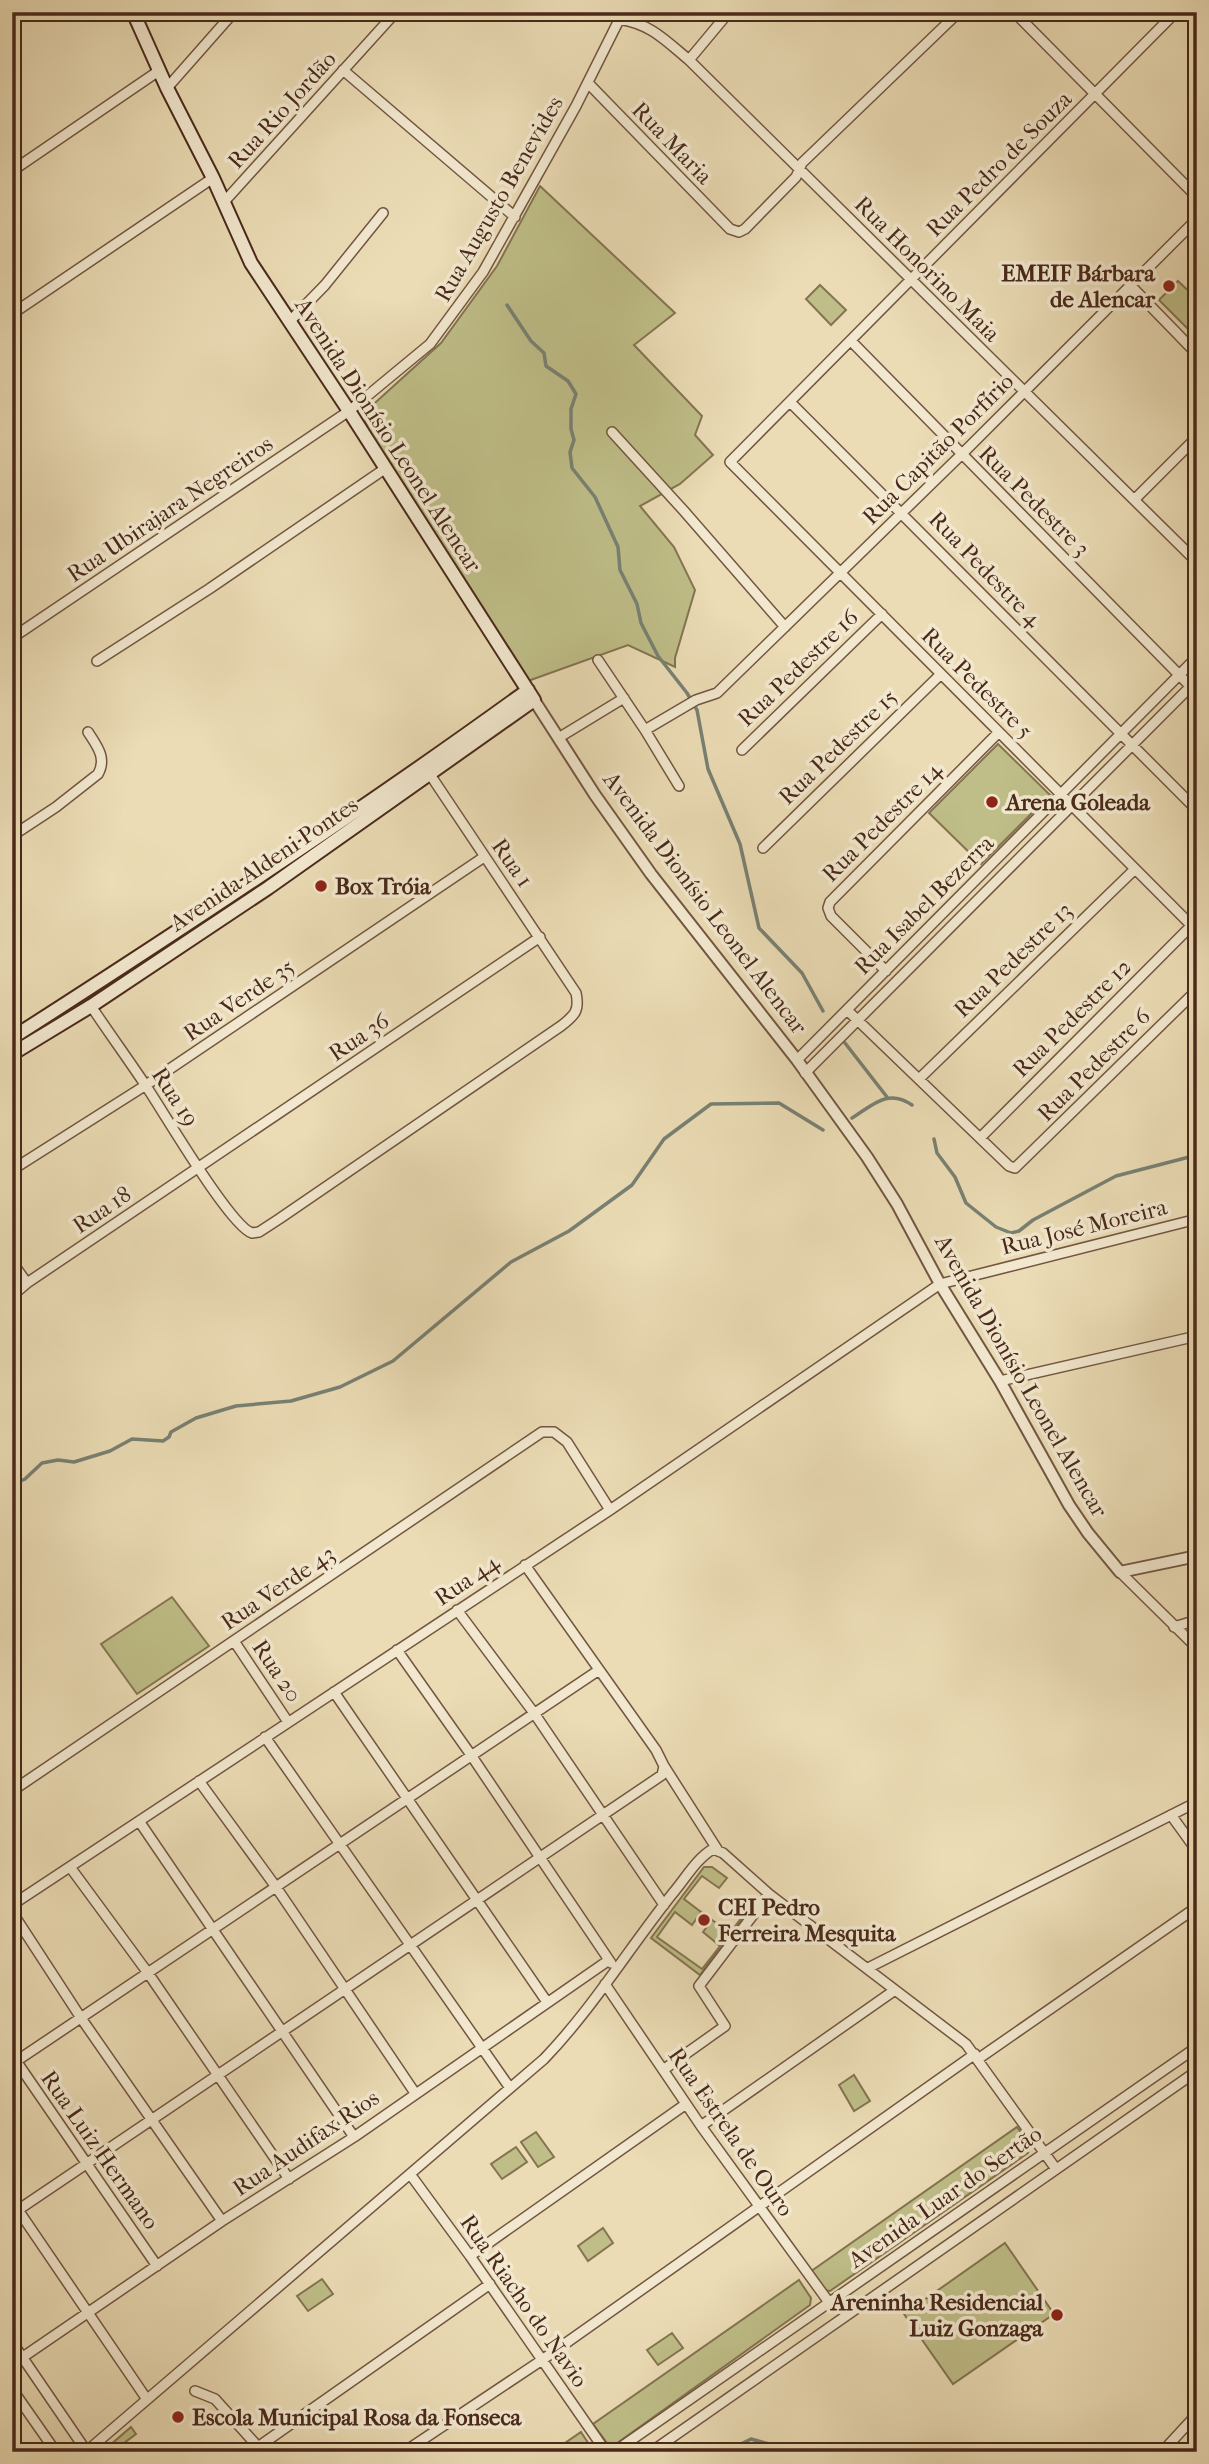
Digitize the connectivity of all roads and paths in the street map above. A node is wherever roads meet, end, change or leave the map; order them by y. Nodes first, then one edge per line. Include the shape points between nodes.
1 (133, 12) edge
2 (234, 12) edge
3 (396, 12) edge
4 (729, 12) edge
5 (959, 12) edge
6 (1014, 12) edge
7 (1176, 12) edge
8 (621, 16) edge
9 (689, 60) junction
10 (160, 70) junction
11 (343, 70) junction
12 (588, 83) junction
13 (167, 88) junction
14 (1096, 93) junction
15 (799, 170) junction
16 (12, 171) edge
17 (213, 178) junction
18 (1197, 197) edge
19 (224, 202) junction
20 (383, 213) dead end
21 (515, 217) junction
22 (1197, 219) edge
23 (912, 281) junction
24 (1130, 285) junction
25 (12, 314) edge
26 (289, 322) junction
27 (851, 341) junction
28 (1197, 354) edge
29 (1023, 391) junction
30 (790, 402) junction
31 (349, 411) junction
32 (612, 432) dead end
33 (1197, 437) edge
34 (961, 455) junction
35 (730, 462) joint
36 (386, 468) junction
37 (1135, 499) junction
38 (902, 512) junction
39 (1197, 562) edge
40 (841, 572) junction
41 (882, 614) junction
42 (785, 627) junction
43 (12, 638) edge
44 (1197, 657) edge
45 (598, 660) dead end
46 (97, 662) dead end
47 (941, 674) junction
48 (1179, 675) junction
49 (1195, 686) edge
50 (531, 695) junction
51 (624, 698) junction
52 (645, 730) junction
53 (88, 732) dead end
54 (999, 733) junction
55 (1120, 734) junction
56 (560, 737) junction
57 (1131, 745) junction
58 (742, 750) dead end
59 (428, 770) junction
60 (679, 786) dead end
61 (1060, 795) junction
62 (1071, 805) junction
63 (1197, 810) edge
64 (12, 836) edge
65 (763, 848) dead end
66 (484, 857) junction
67 (1135, 869) junction
68 (1194, 929) edge
69 (540, 937) junction
70 (886, 971) junction
71 (569, 981) joint
72 (1197, 990) edge
73 (91, 1006) junction
74 (847, 1010) junction
75 (856, 1020) junction
76 (12, 1038) edge
77 (12, 1054) edge
78 (797, 1060) junction
79 (805, 1073) junction
80 (919, 1079) junction
81 (146, 1086) junction
82 (980, 1138) junction
83 (199, 1168) junction
84 (12, 1170) edge
85 (1197, 1219) edge
86 (12, 1262) edge
87 (27, 1283) junction
88 (940, 1284) junction
89 (12, 1296) edge
90 (1197, 1336) edge
91 (1000, 1381) junction
92 (610, 1510) junction
93 (1197, 1556) edge
94 (525, 1565) junction
95 (1121, 1572) junction
96 (457, 1610) junction
97 (1197, 1620) edge
98 (1174, 1627) junction
99 (234, 1641) junction
100 (1197, 1648) edge
101 (397, 1650) junction
102 (599, 1670) junction
103 (334, 1692) junction
104 (534, 1713) junction
105 (288, 1722) junction
106 (265, 1737) junction
107 (471, 1755) junction
108 (664, 1766) junction
109 (199, 1781) junction
110 (12, 1791) edge
111 (407, 1798) junction
112 (1197, 1802) edge
113 (1171, 1815) junction
114 (603, 1816) junction
115 (139, 1821) junction
116 (340, 1844) junction
117 (717, 1849) junction
118 (1197, 1851) edge
119 (541, 1858) junction
120 (70, 1867) junction
121 (276, 1887) junction
122 (769, 1894) junction
123 (478, 1900) junction
124 (12, 1905) edge
125 (664, 1905) junction
126 (1197, 1907) edge
127 (12, 1912) edge
128 (211, 1930) junction
129 (411, 1946) junction
130 (609, 1960) junction
131 (868, 1968) junction
132 (616, 1970) junction
133 (148, 1973) junction
134 (605, 1984) junction
135 (346, 1989) junction
136 (895, 1990) junction
137 (547, 2002) junction
138 (81, 2018) junction
139 (282, 2033) junction
140 (480, 2047) junction
141 (1197, 2047) edge
142 (977, 2057) junction
143 (14, 2060) edge
144 (663, 2070) junction
145 (1197, 2071) edge
146 (219, 2075) junction
147 (510, 2088) junction
148 (415, 2093) junction
149 (686, 2104) junction
150 (152, 2120) junction
151 (701, 2126) junction
152 (354, 2137) junction
153 (1043, 2152) junction
154 (86, 2165) junction
155 (1056, 2169) junction
156 (410, 2174) junction
157 (289, 2179) junction
158 (12, 2201) edge
159 (761, 2207) junction
160 (15, 2212) edge
161 (222, 2221) junction
162 (470, 2256) junction
163 (157, 2266) junction
164 (490, 2284) junction
165 (828, 2301) junction
166 (89, 2314) junction
167 (12, 2342) edge
168 (23, 2357) junction
169 (542, 2360) junction
170 (12, 2389) edge
171 (195, 2391) dead end
172 (146, 2398) junction
173 (22, 2403) junction
174 (12, 2409) edge
175 (1197, 2414) edge
176 (260, 2449) edge
177 (87, 2451) edge
178 (56, 2452) edge
179 (404, 2452) edge
180 (606, 2452) edge
181 (614, 2452) edge
182 (651, 2452) edge
183 (1161, 2452) edge

1 - 10 main road, Avenida Dionísio Leonel Alencar
2 - 13 street
3 - 11 street, Rua Rio Jordão
4 - 9 street
5 - 15 street
6 - 14 street
7 - 14 street, Rua Pedro de Souza
8 - 9 street, Rua Honorino Maia via 652,29
8 - 12 street, Rua Augusto Benevides
9 - 15 street, Rua Honorino Maia
10 - 13 main road, Avenida Dionísio Leonel Alencar
10 - 16 street
11 - 19 street, Rua Rio Jordão
11 - 21 street
12 - 15 street, Rua Maria via 730,229 745,229
12 - 21 street, Rua Augusto Benevides
13 - 17 main road, Avenida Dionísio Leonel Alencar
14 - 18 street
14 - 23 street, Rua Pedro de Souza
15 - 23 street, Rua Honorino Maia
17 - 19 main road, Avenida Dionísio Leonel Alencar
17 - 25 street, Rua Rio Jordão
19 - 26 main road, Avenida Dionísio Leonel Alencar via 251,263
20 - 26 street
21 - 31 street, Rua Augusto Benevides via 445,326 404,368
22 - 24 street, Rua Capitão Porfírio
23 - 27 street, Rua Pedro de Souza
23 - 29 street, Rua Honorino Maia
24 - 28 street
24 - 29 street, Rua Capitão Porfírio
26 - 31 main road, Avenida Dionísio Leonel Alencar
27 - 30 street, Rua Pedro de Souza
27 - 34 street, Rua Pedestre 3
29 - 34 street, Rua Capitão Porfírio
29 - 37 street, Rua Honorino Maia
30 - 35 street, Rua Pedro de Souza
30 - 38 street, Rua Pedestre 4
31 - 36 main road, Avenida Dionísio Leonel Alencar
31 - 43 street, Rua Ubirajara Negreiros
32 - 42 street
33 - 37 street
34 - 38 street, Rua Capitão Porfírio
34 - 48 street, Rua Pedestre 3
35 - 40 street, Rua Pedestre 5
36 - 46 street
36 - 50 main road, Avenida Dionísio Leonel Alencar
37 - 39 street, Rua Honorino Maia
38 - 40 street, Rua Capitão Porfírio
38 - 55 street, Rua Pedestre 4
40 - 41 street, Rua Pedestre 5
40 - 42 street, Rua Capitão Porfírio
41 - 47 street, Rua Pedestre 5
41 - 58 street, Rua Pedestre 16
42 - 52 street, Rua Capitão Porfírio via 717,693
44 - 48 street, Rua Isabel Bezerra
45 - 51 street
47 - 54 street, Rua Pedestre 5
47 - 65 street, Rua Pedestre 15
48 - 49 street, Rua Pedestre 3
48 - 55 street, Rua Isabel Bezerra
49 - 57 street, Rua Isabel Bezerra
50 - 56 street, Avenida Dionísio Leonel Alencar
50 - 59 main road, Avenida Aldeni Pontes
51 - 52 street
51 - 56 street
52 - 60 street
53 - 64 street via 101,754 99,774
54 - 61 street, Rua Pedestre 5
54 - 70 street, Rua Pedestre 14 via 830,902 831,916
55 - 57 street, Rua Pedestre 4
55 - 61 street, Rua Isabel Bezerra
56 - 78 street, Avenida Dionísio Leonel Alencar via 651,874
57 - 62 street, Rua Isabel Bezerra
57 - 63 street, Rua Pedestre 4
59 - 66 street, Rua 1
59 - 73 main road, Avenida Aldeni Pontes via 268,888
59 - 76 main road, Avenida Aldeni Pontes
61 - 62 street, Rua Pedestre 5
61 - 70 street, Rua Isabel Bezerra
62 - 67 street, Rua Pedestre 5
62 - 75 street, Rua Isabel Bezerra
66 - 69 street, Rua 1
66 - 81 street, Rua Verde 35
67 - 68 street, Rua Pedestre 5
67 - 80 street, Rua Pedestre 13
68 - 82 street, Rua Pedestre 12
69 - 71 street, Rua 1
69 - 83 street, Rua 36
70 - 74 street, Rua Isabel Bezerra
71 - 83 street, Rua 19 via 578,1002 575,1016 259,1232 241,1227
72 - 82 street, Rua Pedestre 6 via 1018,1167 1009,1166
73 - 77 main road, Avenida Aldeni Pontes
73 - 81 street, Rua 19
74 - 75 street
74 - 78 street, Rua Isabel Bezerra
75 - 79 street, Rua Isabel Bezerra
75 - 80 street
78 - 79 street, Avenida Dionísio Leonel Alencar
79 - 88 street, Avenida Dionísio Leonel Alencar via 890,1192
80 - 82 street
81 - 83 street, Rua 19
81 - 84 street, Rua Verde 35
83 - 87 street, Rua 18
85 - 88 street, Rua José Moreira
86 - 87 street
87 - 89 street, Rua 18
88 - 91 street, Avenida Dionísio Leonel Alencar
88 - 92 street, Rua 44
90 - 91 street
91 - 95 street, Avenida Dionísio Leonel Alencar via 1080,1523
92 - 94 street, Rua 44
92 - 99 street, Rua Verde 43 via 567,1442 546,1431
93 - 95 street
94 - 96 street, Rua 44
94 - 102 street
95 - 98 street, Avenida Dionísio Leonel Alencar
96 - 101 street, Rua 44
96 - 104 street
97 - 98 street
98 - 100 street, Avenida Dionísio Leonel Alencar
99 - 105 street, Rua 20
99 - 110 street, Rua Verde 43
101 - 103 street, Rua 44
101 - 107 street
102 - 104 street
102 - 108 street
103 - 105 street, Rua 44
103 - 111 street
104 - 107 street
104 - 114 street
105 - 106 street, Rua 44
106 - 109 street, Rua 44
106 - 116 street
107 - 111 street
107 - 119 street
108 - 114 street via 662,1775
108 - 117 street
109 - 115 street, Rua 44
109 - 121 street
111 - 116 street
111 - 123 street
112 - 113 street
113 - 118 street
113 - 131 street
114 - 119 street
114 - 125 street
115 - 120 street, Rua 44
115 - 128 street
116 - 121 street
116 - 129 street
117 - 122 street
117 - 125 street via 709,1851
119 - 123 street
119 - 130 street
120 - 124 street, Rua 44
120 - 133 street
121 - 128 street
121 - 135 street
122 - 131 street
122 - 144 street via 699,1986 725,2026
123 - 129 street
123 - 137 street
125 - 132 street
126 - 142 street
127 - 138 street
128 - 133 street
128 - 139 street
129 - 135 street
129 - 140 street
130 - 132 street
130 - 137 street, Rua Audifax Rios
131 - 136 street
132 - 134 street
133 - 138 street
133 - 146 street
134 - 144 street, Rua Estrela de Ouro
134 - 147 street via 561,2042
135 - 139 street
135 - 148 street
136 - 142 street
136 - 151 street
137 - 140 street, Rua Audifax Rios
138 - 143 street
138 - 150 street
139 - 146 street
139 - 152 street
140 - 147 street
140 - 148 street, Rua Audifax Rios
141 - 153 street, Avenida Luar do Sertão
142 - 153 street
142 - 159 street
143 - 154 street, Rua Luiz Hermano
144 - 149 street, Rua Estrela de Ouro
145 - 155 street, Avenida Luar do Sertão
146 - 150 street
146 - 157 street
147 - 156 street
148 - 152 street, Rua Audifax Rios
149 - 151 street, Rua Estrela de Ouro
149 - 162 street
150 - 154 street
150 - 161 street
151 - 159 street, Rua Estrela de Ouro
152 - 157 street, Rua Audifax Rios
153 - 155 street
153 - 165 street, Avenida Luar do Sertão
154 - 160 street
154 - 163 street, Rua Luiz Hermano
155 - 182 street, Avenida Luar do Sertão
156 - 162 street, Rua Riacho do Navio
156 - 172 street
157 - 161 street, Rua Audifax Rios
158 - 160 street
159 - 165 street, Rua Estrela de Ouro
159 - 169 street
160 - 166 street
161 - 163 street, Rua Audifax Rios
162 - 164 street, Rua Riacho do Navio
163 - 166 street, Rua Audifax Rios
164 - 169 street, Rua Riacho do Navio
164 - 176 street
165 - 181 street, Avenida Luar do Sertão
166 - 168 street, Rua Audifax Rios
166 - 172 street
167 - 168 street
168 - 177 street
169 - 179 street
169 - 180 street, Rua Riacho do Navio
170 - 173 street
171 - 176 street via 215,2399
172 - 177 street
173 - 174 street
173 - 178 street
175 - 183 street

